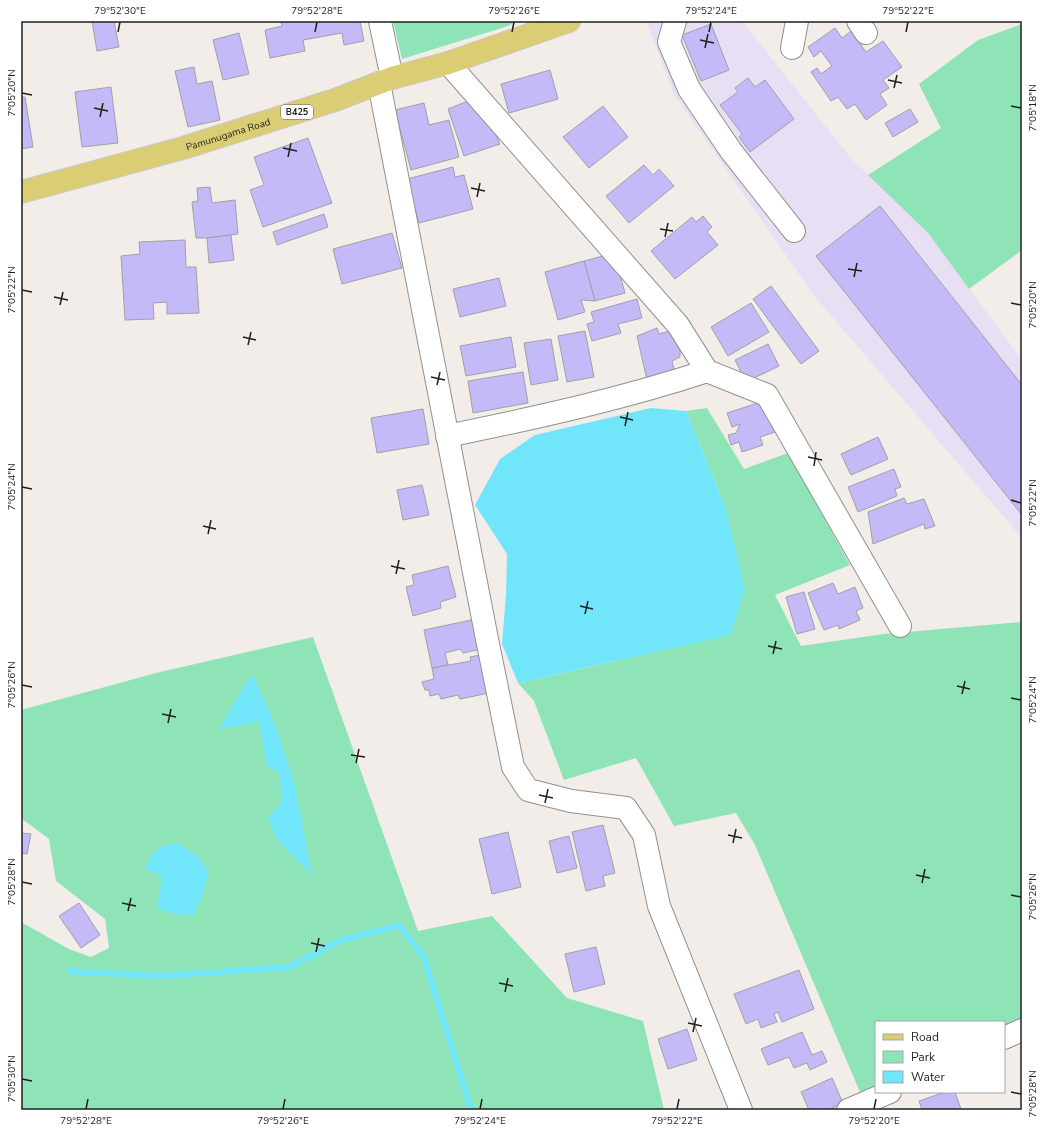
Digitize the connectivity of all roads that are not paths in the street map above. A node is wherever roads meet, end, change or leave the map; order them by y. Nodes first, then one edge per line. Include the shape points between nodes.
1 (380, 21) edge
2 (569, 21) edge
3 (675, 21) edge
4 (797, 21) edge
5 (792, 48) dead end
6 (448, 63) junction
7 (386, 81) junction
8 (21, 192) edge
9 (794, 232) dead end
10 (707, 371) junction
11 (447, 436) junction
12 (900, 626) dead end
13 (1022, 1030) edge
14 (1005, 1038) edge
15 (888, 1093) edge
16 (741, 1110) edge
17 (848, 1110) edge

1 - 7 street
2 - 6 main road, Pamunugama Road / B425
3 - 9 street via 669,42 689,89 731,151
4 - 5 street
6 - 7 main road, Pamunugama Road / B425
6 - 10 street via 678,325
7 - 8 main road, Pamunugama Road / B425 via 184,148
7 - 11 street
10 - 11 street via 669,384 531,419
10 - 12 street via 767,395
11 - 16 street via 512,767 528,790 571,801 626,808 644,836 659,906
13 - 14 street
15 - 17 street

